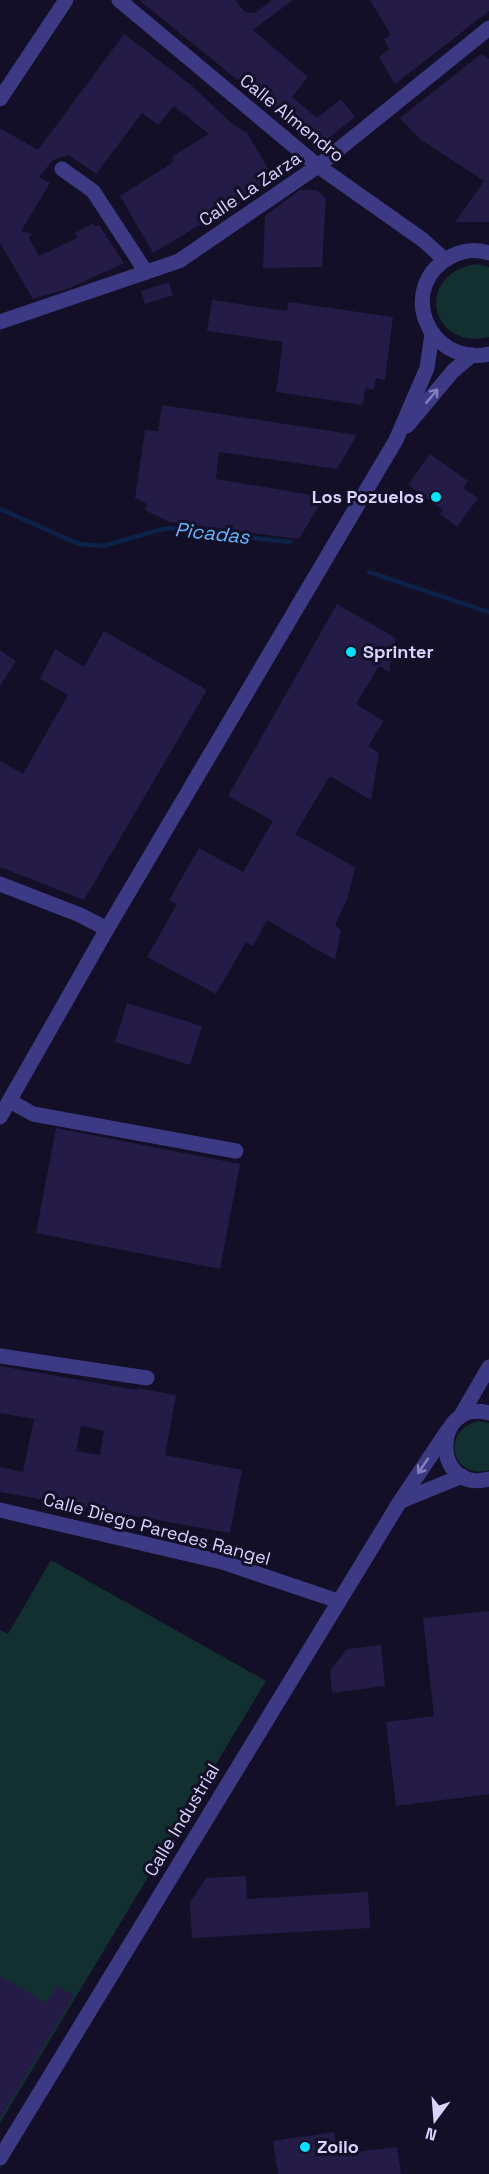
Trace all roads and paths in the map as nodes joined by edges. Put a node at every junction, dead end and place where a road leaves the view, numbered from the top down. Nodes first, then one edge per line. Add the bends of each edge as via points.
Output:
1 (66, 0) edge
2 (119, 0) edge
3 (489, 28) edge
4 (0, 99) edge
5 (318, 166) junction
6 (62, 169) dead end
7 (487, 251) edge
8 (445, 260) junction
9 (146, 272) junction
10 (0, 321) edge
11 (432, 334) junction
12 (489, 354) edge
13 (472, 355) junction
14 (396, 440) junction
15 (0, 884) edge
16 (107, 929) junction
17 (10, 1101) junction
18 (0, 1117) edge
19 (236, 1150) dead end
20 (0, 1356) edge
21 (489, 1367) edge
22 (147, 1378) dead end
23 (489, 1413) edge
24 (460, 1417) junction
25 (448, 1430) junction
26 (462, 1476) junction
27 (488, 1481) edge
28 (399, 1503) junction
29 (0, 1510) edge
30 (338, 1601) junction
31 (0, 2158) edge

1 - 4 street
2 - 5 street, Calle Almendro
3 - 5 street, Calle La Zarza
5 - 8 street, Calle Almendro
5 - 9 street, Calle La Zarza via 179,261
6 - 9 street via 93,190
7 - 8 street via 469,251
8 - 11 street via 427,281 423,294 424,315
9 - 10 street, Calle La Zarza
11 - 13 street via 443,345
11 - 14 street via 427,368
12 - 13 street
14 -> 13 street via 453,371
14 - 16 street
15 - 16 street
16 - 17 street
17 - 18 street
17 - 19 street via 33,1114
20 - 22 street
21 - 24 street
23 - 24 street via 471,1412
24 - 25 street, Calle Industrial
25 - 26 street via 445,1450
25 -> 28 street, Calle Industrial
26 - 27 street
26 - 28 street
28 - 30 street, Calle Industrial
29 - 30 street, Calle Diego Paredes Rangel via 222,1562
30 - 31 street, Calle Industrial

